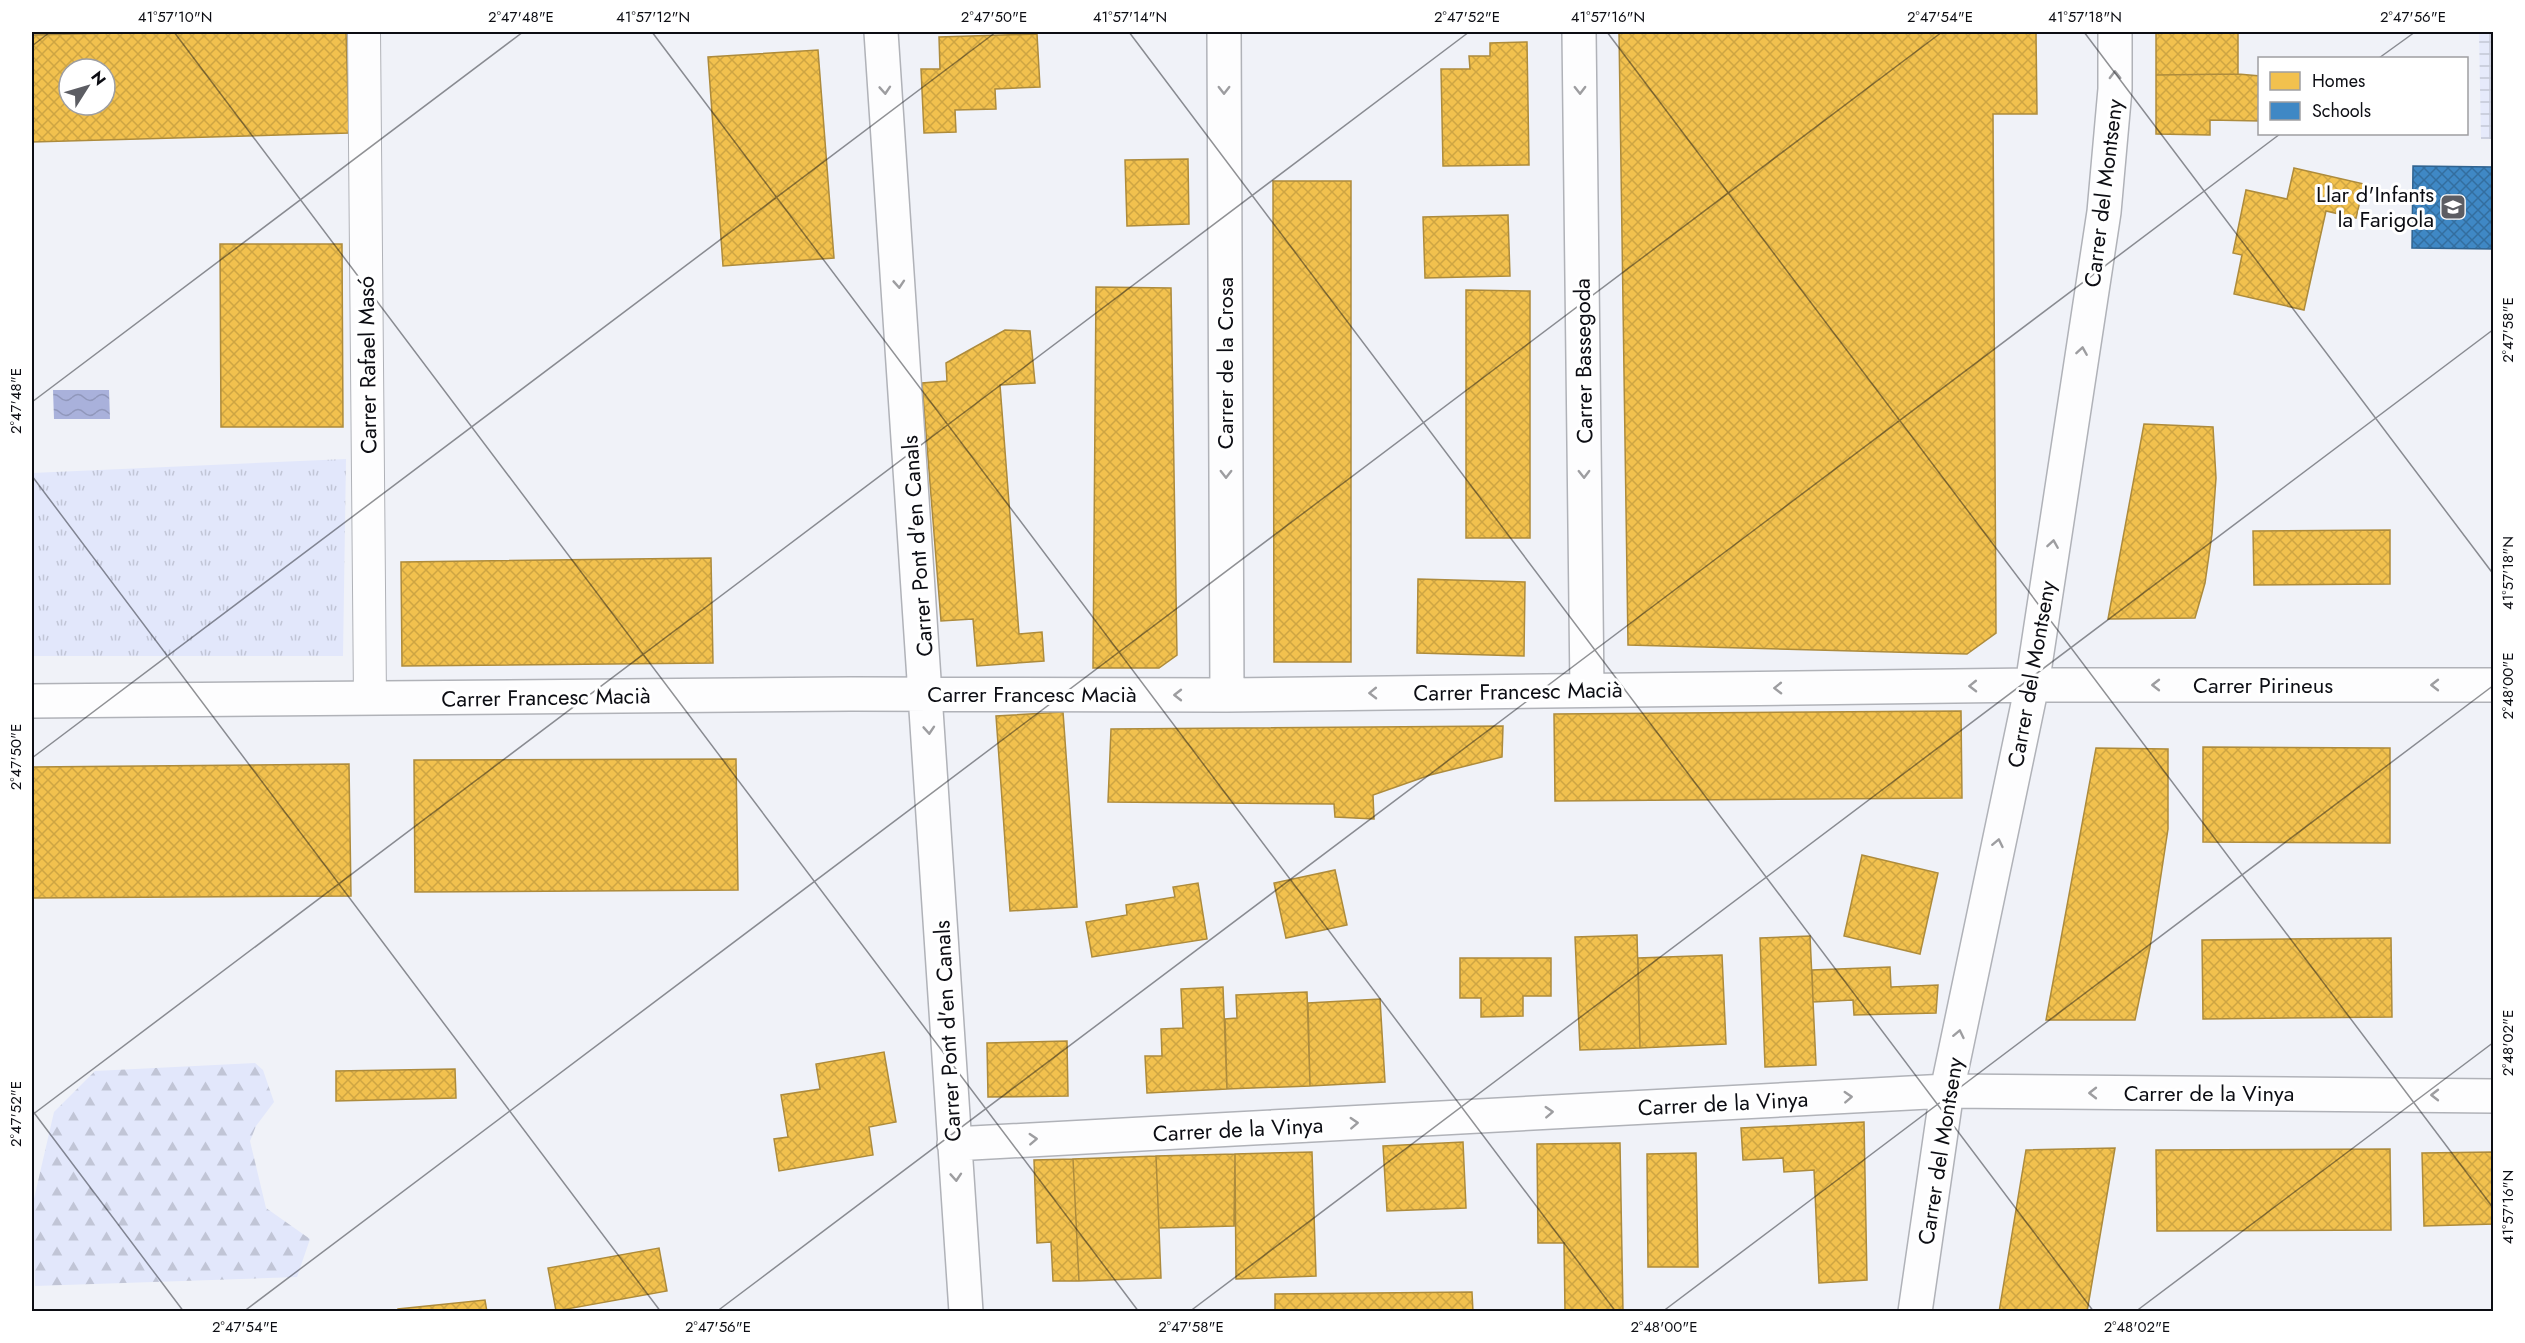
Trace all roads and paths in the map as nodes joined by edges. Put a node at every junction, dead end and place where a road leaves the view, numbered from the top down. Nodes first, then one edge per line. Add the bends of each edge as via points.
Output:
1 (364, 32) edge
2 (881, 32) edge
3 (1224, 32) edge
4 (1579, 32) edge
5 (2115, 32) edge
6 (2032, 685) junction
7 (2493, 686) edge
8 (1587, 690) junction
9 (927, 694) junction
10 (1227, 695) junction
11 (370, 698) junction
12 (32, 701) edge
13 (1947, 1091) junction
14 (2493, 1096) edge
15 (954, 1144) junction
16 (966, 1311) edge
17 (1915, 1311) edge

1 - 11 street, Carrer Rafael Masó
2 -> 9 street, Carrer Pont d'en Canals
3 -> 10 street, Carrer de la Crosa
4 -> 8 street, Carrer Bassegoda
6 -> 5 street, Carrer del Montseny via 2104,212 2115,89
7 -> 6 street, Carrer Pirineus
6 -> 8 street, Carrer Francesc Macià
13 -> 6 street, Carrer del Montseny
8 -> 10 street, Carrer Francesc Macià
10 -> 9 street, Carrer Francesc Macià
9 - 11 street, Carrer Francesc Macià
9 -> 15 street, Carrer Pont d'en Canals
11 - 12 street, Carrer Francesc Macià
14 -> 13 street, Carrer de la Vinya
15 -> 13 street, Carrer de la Vinya
13 - 17 street, Carrer del Montseny
15 -> 16 street, Carrer Pont d'en Canals

